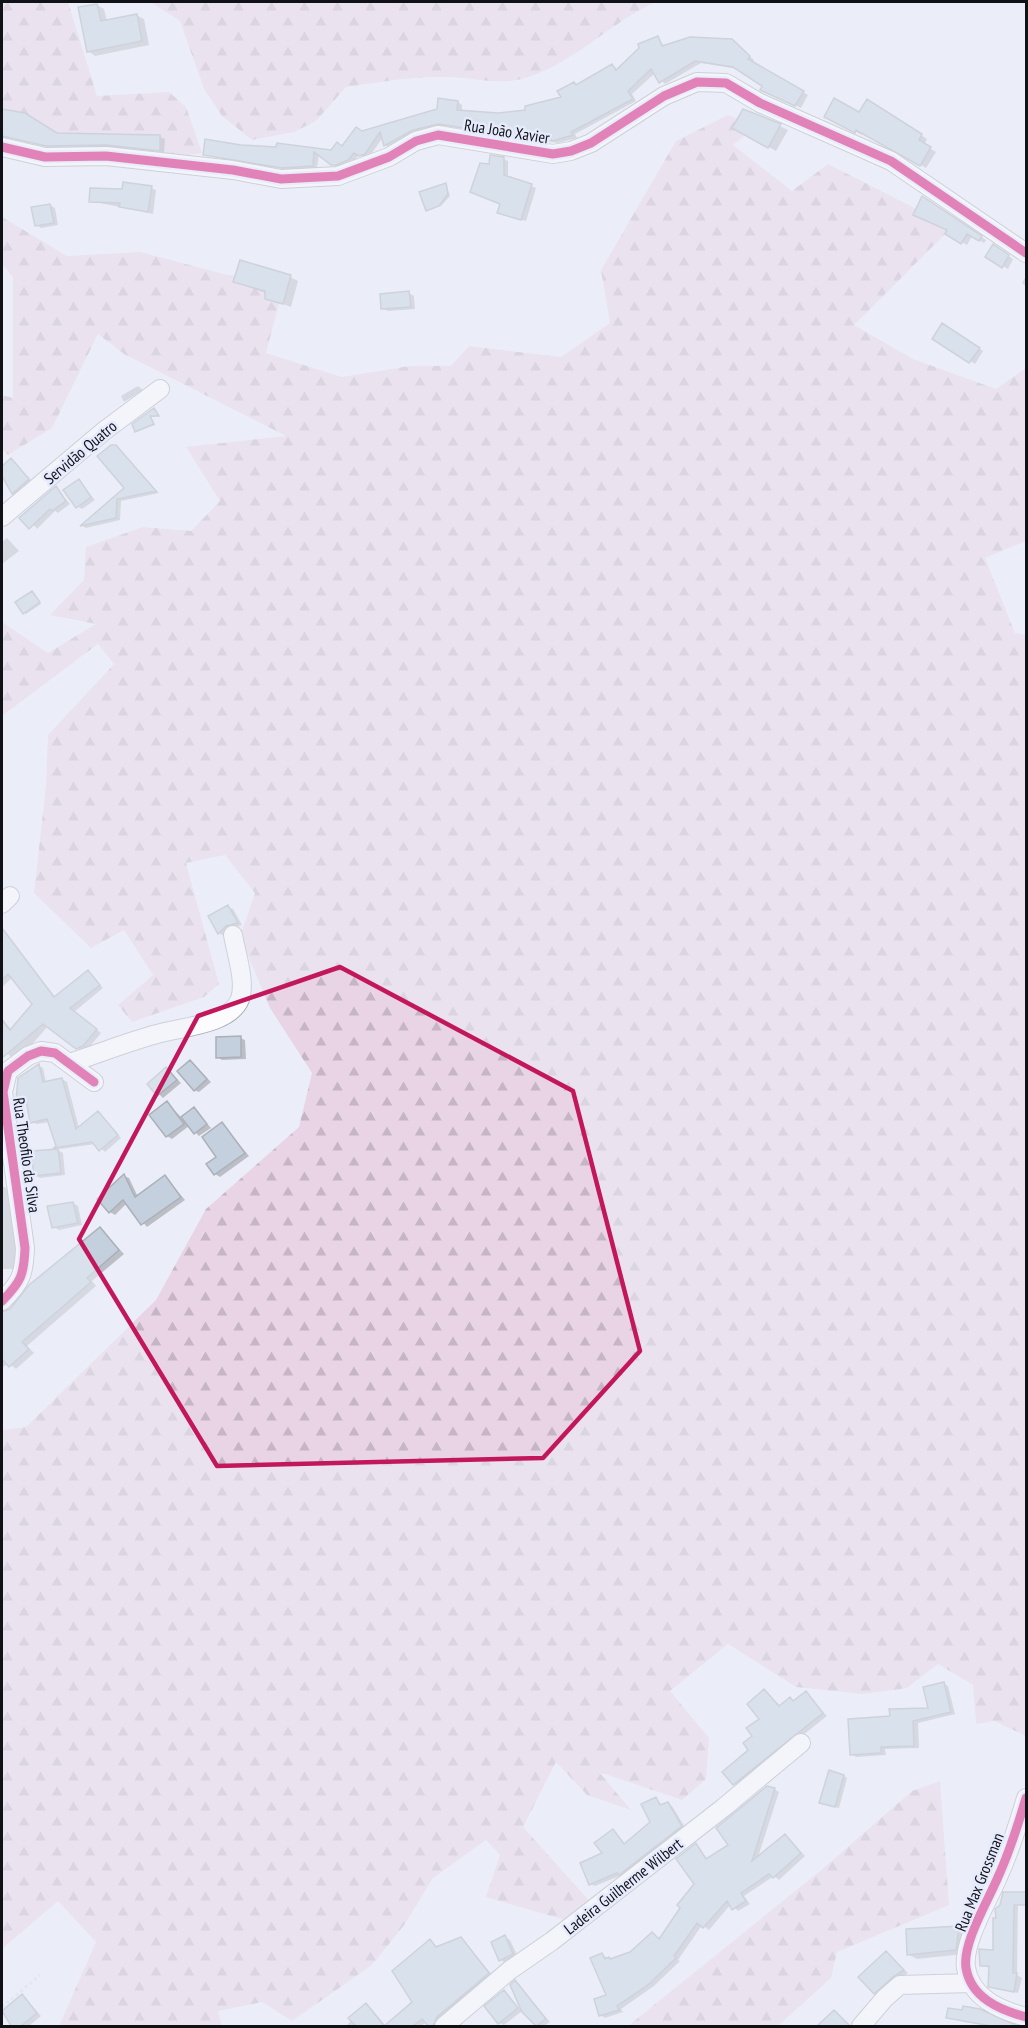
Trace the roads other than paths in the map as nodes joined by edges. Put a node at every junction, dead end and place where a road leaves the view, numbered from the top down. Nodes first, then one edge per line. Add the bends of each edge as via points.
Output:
1 (2, 147) edge
2 (1026, 253) edge
3 (160, 389) dead end
4 (2, 517) edge
5 (232, 935) dead end
6 (69, 1063) junction
7 (94, 1082) dead end
8 (2, 1301) edge
9 (801, 1743) dead end
10 (1026, 1798) edge
11 (971, 1983) junction
12 (1026, 2017) edge
13 (444, 2026) edge
14 (861, 2026) edge

1 - 2 street, Rua João Xavier via 45,157 106,156 281,179 338,176 438,135 553,154 571,151 591,143 664,96 697,82 726,83 759,103 891,162
3 - 4 street, Servidão Quatro
5 - 6 street via 242,990 232,1010 200,1026 158,1034
6 - 7 street, Rua Theofilo da Silva
6 - 8 street, Rua Theofilo da Silva via 55,1053 41,1051 8,1071 3,1092 25,1248 19,1284
9 - 13 street, Ladeira Guilherme Wilbert
10 - 11 street, Rua Max Grossman via 969,1948 966,1966
11 - 12 street via 984,1999 1004,2011
11 - 14 street via 900,1985

